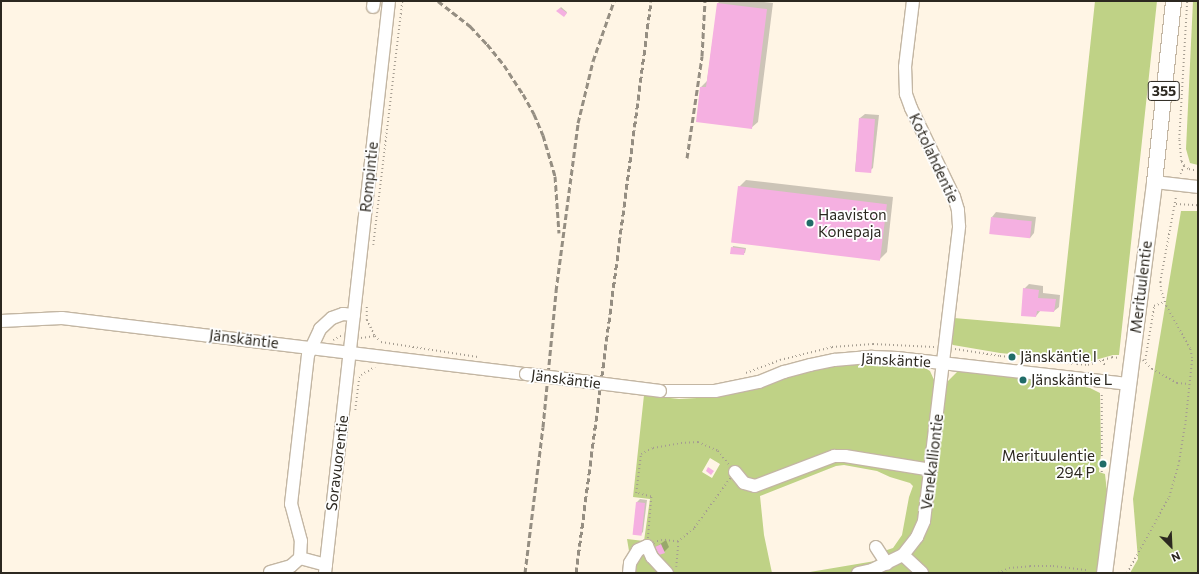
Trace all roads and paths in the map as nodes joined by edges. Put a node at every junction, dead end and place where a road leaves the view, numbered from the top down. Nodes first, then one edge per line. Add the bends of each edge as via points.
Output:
1 (389, 1) edge
2 (402, 1) edge
3 (913, 1) edge
4 (1173, 1) edge
5 (1187, 1) edge
6 (1184, 166) junction
7 (1180, 171) dead end
8 (1198, 171) edge
9 (1154, 182) junction
10 (1198, 187) edge
11 (1176, 199) dead end
12 (1175, 204) junction
13 (1198, 205) edge
14 (373, 247) dead end
15 (1164, 302) junction
16 (367, 303) dead end
17 (354, 315) junction
18 (1, 321) edge
19 (375, 336) junction
20 (351, 337) junction
21 (381, 342) junction
22 (311, 347) junction
23 (350, 352) junction
24 (379, 356) junction
25 (480, 357) dead end
26 (1103, 360) dead end
27 (943, 363) junction
28 (1105, 366) dead end
29 (1128, 384) junction
30 (1189, 384) junction
31 (1102, 395) dead end
32 (355, 412) dead end
33 (931, 470) junction
34 (735, 472) junction
35 (1102, 474) dead end
36 (678, 542) junction
37 (647, 546) junction
38 (876, 547) dead end
39 (903, 555) junction
40 (300, 558) junction
41 (887, 564) junction
42 (325, 569) edge
43 (1088, 570) dead end
44 (270, 572) dead end
45 (629, 573) edge
46 (667, 573) edge
47 (675, 573) edge
48 (858, 573) edge
49 (922, 573) edge
50 (998, 573) edge
51 (1104, 573) edge
52 (1127, 573) edge

1 - 17 street, Rompintie
2 - 14 path
3 - 27 street, Kotolahdentie via 905,67 906,94 958,210 959,226
4 - 9 main road, Merituulentie / 355
5 - 6 path via 1179,139 1181,161
6 - 7 path
6 - 8 path via 1189,170
9 - 10 street
9 - 29 main road, Merituulentie / 355
11 - 12 path
12 - 13 path
12 - 15 path via 1160,282
15 - 30 path via 1190,348 1192,358
15 - 30 path via 1154,306 1145,360 1152,369 1177,383
16 - 19 path via 367,320
17 - 20 street, Rompintie
17 - 22 street via 343,314 332,318 320,328
18 - 22 street, Jänskäntie via 62,318
19 - 20 path via 365,339
19 - 21 path
20 - 23 street, Rompintie
21 - 24 path
21 - 25 path
22 - 23 street, Jänskäntie
22 - 40 street via 291,504 301,541
23 - 24 street, Jänskäntie
23 - 42 street, Soravuorentie
24 - 27 street, Jänskäntie, bridge via 660,391 697,393 734,388 804,366 840,359 872,357
24 - 32 path via 375,367 359,378
26 - 28 path
27 - 29 street, Jänskäntie
27 - 33 street, Venekalliontie
29 - 51 main road, Merituulentie / 355
30 - 52 path via 1185,425 1174,483 1163,509
31 - 35 path
33 - 34 street via 834,456 755,486 744,483
33 - 39 street, Venekalliontie via 924,521 917,537
34 - 36 path via 694,529
34 - 37 path via 718,451 698,442 653,448 641,454 636,493 651,497
36 - 37 path via 662,540
36 - 47 path
37 - 45 street via 638,550 630,563
37 - 46 street via 652,557
38 - 41 street
39 - 41 street, Venekalliontie
39 - 49 street
40 - 42 street
40 - 44 street via 291,566
41 - 48 street, Venekalliontie
43 - 50 path via 1030,566 1009,568

